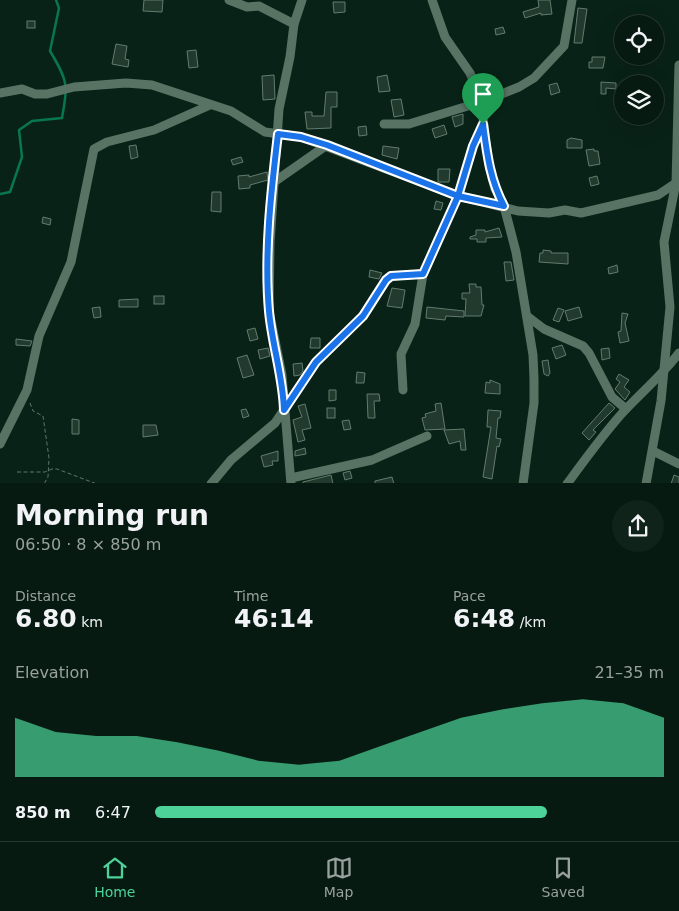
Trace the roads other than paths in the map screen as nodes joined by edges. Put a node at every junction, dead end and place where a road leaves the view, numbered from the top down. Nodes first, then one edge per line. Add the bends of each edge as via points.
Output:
1 (229, 0) edge
2 (302, 0) edge
3 (432, 0) edge
4 (572, 0) edge
5 (294, 24) junction
6 (679, 65) edge
7 (0, 93) edge
8 (481, 102) junction
9 (210, 105) junction
10 (384, 124) dead end
11 (483, 124) junction
12 (278, 134) junction
13 (327, 145) junction
14 (274, 182) junction
15 (676, 183) junction
16 (458, 196) junction
17 (504, 206) junction
18 (423, 274) junction
19 (527, 316) junction
20 (679, 353) edge
21 (662, 375) junction
22 (403, 390) dead end
23 (626, 409) junction
24 (284, 410) junction
25 (427, 436) dead end
26 (0, 444) edge
27 (653, 451) junction
28 (679, 464) edge
29 (291, 481) edge
30 (213, 483) edge
31 (524, 483) edge
32 (568, 483) edge
33 (646, 483) edge

1 - 5 street via 247,7 259,6
2 - 5 street
3 - 8 street via 445,37 470,73
4 - 8 street via 564,46 559,53 534,78
5 - 12 street via 279,109
6 - 15 street
7 - 9 street via 22,89 47,94 126,83 152,85
8 - 10 street via 409,124
8 - 11 street
9 - 12 street via 231,110 265,132
9 - 26 street via 154,130 107,142 94,149 71,262 39,336 27,390
11 - 16 street
11 - 17 street via 489,166
12 - 13 street
12 - 14 street
13 - 14 street
13 - 16 street
14 - 24 street via 269,311 282,375
15 - 17 street via 658,195 581,213 564,210 550,213
15 - 21 street via 664,242 670,306
16 - 17 street
16 - 18 street
17 - 19 street
18 - 22 street via 415,324 401,354
18 - 24 street via 391,276 386,280 363,316 316,362
19 - 23 street via 544,329 583,346 612,397
19 - 31 street via 533,355 534,403
20 - 21 street
21 - 23 street
21 - 27 street
23 - 32 street
24 - 29 street
24 - 30 street via 269,430 227,463
25 - 29 street via 372,460
27 - 28 street
27 - 33 street

